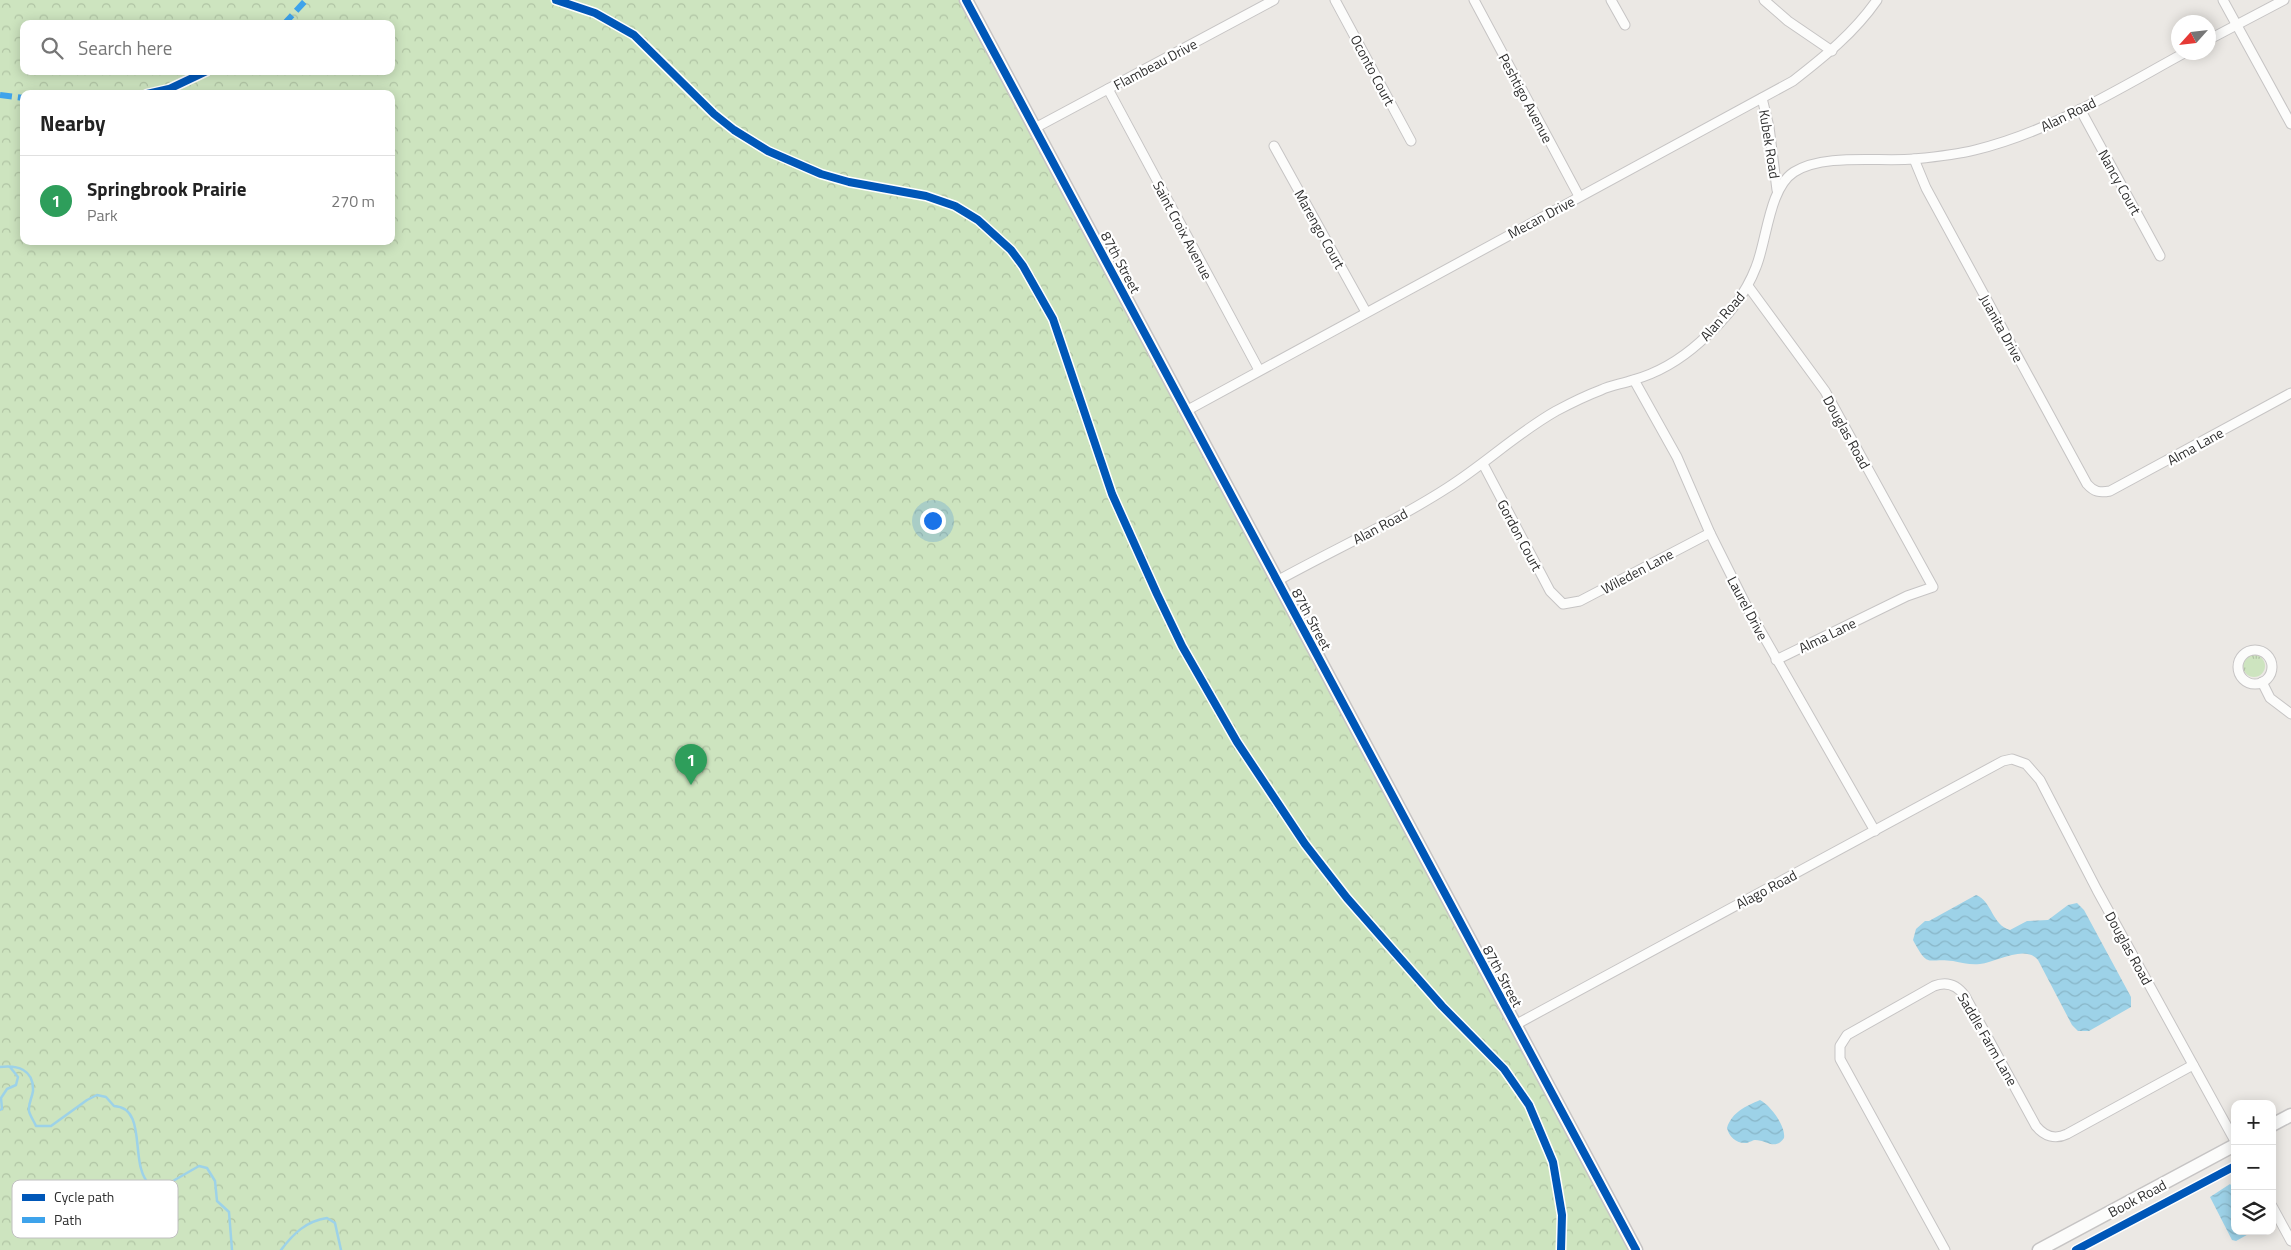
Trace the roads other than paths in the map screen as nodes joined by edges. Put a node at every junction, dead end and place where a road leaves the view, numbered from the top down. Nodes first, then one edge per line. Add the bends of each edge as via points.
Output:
1 (966, 0) edge
2 (1274, 0) edge
3 (1335, 0) edge
4 (1474, 0) edge
5 (1612, 0) edge
6 (1764, 0) edge
7 (1877, 0) edge
8 (2223, 0) edge
9 (2284, 0) edge
10 (2237, 25) junction
11 (1625, 26) dead end
12 (2216, 36) edge
13 (1832, 51) junction
14 (2171, 60) edge
15 (1108, 90) junction
16 (1762, 98) junction
17 (2080, 109) junction
18 (2291, 124) edge
19 (1035, 128) junction
20 (1411, 141) dead end
21 (1274, 146) dead end
22 (1914, 159) junction
23 (1777, 190) junction
24 (1579, 196) junction
25 (2160, 256) dead end
26 (1748, 286) junction
27 (1366, 312) junction
28 (1259, 370) junction
29 (1634, 380) junction
30 (2291, 393) edge
31 (1186, 411) junction
32 (1483, 464) junction
33 (2097, 492) joint
34 (1710, 533) junction
35 (1277, 581) junction
36 (1933, 587) joint
37 (1562, 604) joint
38 (1776, 660) junction
39 (2262, 682) dead end
40 (2291, 714) edge
41 (2020, 760) joint
42 (1874, 831) junction
43 (1515, 1025) junction
44 (2193, 1066) junction
45 (2291, 1115) edge
46 (2276, 1123) edge
47 (2231, 1134) edge
48 (2231, 1147) edge
49 (2276, 1213) edge
50 (2291, 1241) edge
51 (1636, 1250) edge
52 (1945, 1250) edge
53 (2039, 1250) edge

1 - 19 street, 87th Street
2 - 15 street, Flambeau Drive
3 - 20 street, Oconto Court
4 - 24 street, Peshtigo Avenue
5 - 11 street
6 - 13 street
7 - 13 street, Mecan Drive via 1862,22
8 - 10 street
9 - 10 street
10 - 12 street
10 - 18 street
13 - 16 street, Mecan Drive via 1793,81
14 - 17 street, Alan Road
15 - 19 street, Flambeau Drive
15 - 28 street, Saint Croix Avenue
16 - 23 street, Kubek Road
16 - 24 street, Mecan Drive
17 - 22 street, Alan Road via 2001,144
17 - 25 street, Nancy Court
19 - 31 street, 87th Street
21 - 27 street, Marengo Court
22 - 23 street, Alan Road via 1829,161 1808,165 1793,172
22 - 33 street, Juanita Drive via 1926,188 2087,484
23 - 26 street, Alan Road via 1762,249
24 - 27 street, Mecan Drive
26 - 29 street, Alan Road via 1700,342 1667,366
26 - 36 street, Douglas Road via 1825,391
27 - 28 street, Mecan Drive
28 - 31 street, Mecan Drive
29 - 32 street, Alan Road via 1602,389 1554,412 1510,441
29 - 34 street, Laurel Drive via 1677,457
30 - 33 street, Alma Lane via 2120,486
31 - 35 street, 87th Street
32 - 35 street, Alan Road via 1430,499
32 - 37 street, Gordon Court via 1550,591
34 - 37 street, Wileden Lane via 1580,601
34 - 38 street, Laurel Drive
35 - 43 street, 87th Street
36 - 38 street, Alma Lane
38 - 42 street, Laurel Drive
39 - 40 street via 2270,698
41 - 42 street, Alago Road via 2003,761
41 - 44 street, Douglas Road via 2040,780
42 - 43 street, Alago Road
43 - 51 street, 87th Street
44 - 47 street, Douglas Road
44 - 52 street, Saddle Farm Lane via 2067,1134 2053,1137 2036,1126 1965,996 1957,987 1946,984 1934,986 1847,1035 1840,1046 1840,1059
45 - 46 street
48 - 53 street, Book Road
49 - 50 street

